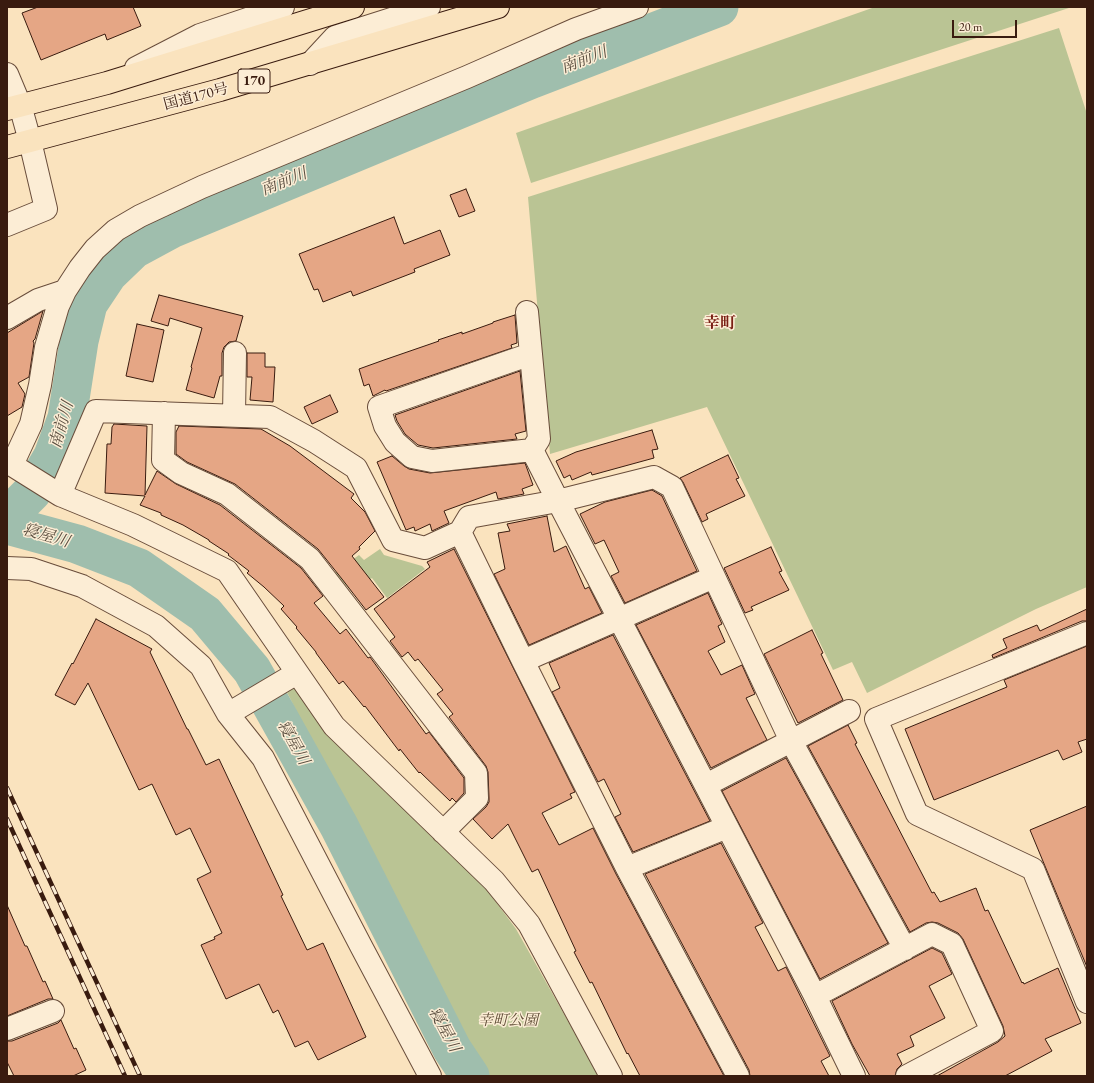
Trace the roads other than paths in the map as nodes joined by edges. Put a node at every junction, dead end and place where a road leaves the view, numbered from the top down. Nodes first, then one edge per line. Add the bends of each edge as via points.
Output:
1 (283, 7) edge
2 (353, 7) edge
3 (429, 7) edge
4 (498, 7) edge
5 (637, 7) edge
6 (310, 64) junction
7 (7, 74) edge
8 (107, 83) junction
9 (14, 107) edge
10 (30, 141) junction
11 (7, 147) edge
12 (7, 225) edge
13 (65, 291) junction
14 (527, 312) dead end
15 (7, 318) edge
16 (235, 353) dead end
17 (531, 354) junction
18 (164, 413) junction
19 (234, 416) junction
20 (532, 450) junction
21 (57, 493) junction
22 (558, 501) junction
23 (460, 532) junction
24 (7, 568) edge
25 (714, 577) junction
26 (619, 619) junction
27 (1087, 634) edge
28 (523, 661) junction
29 (297, 673) junction
30 (849, 711) dead end
31 (228, 714) junction
32 (791, 741) junction
33 (706, 785) junction
34 (727, 827) junction
35 (443, 832) junction
36 (627, 868) junction
37 (905, 949) junction
38 (815, 996) junction
39 (1087, 1002) edge
40 (53, 1011) dead end
41 (7, 1029) edge
42 (430, 1076) edge
43 (611, 1076) edge
44 (738, 1076) edge
45 (854, 1076) edge
46 (907, 1076) edge

1 - 8 street via 200,35
2 - 8 highway
3 - 6 street via 335,37
4 - 6 highway, 国道170号 / 170
5 - 13 street via 576,29 202,187 140,216 116,230 95,249
6 - 10 highway, 国道170号 / 170
7 - 9 street
8 - 9 highway
9 - 10 street
10 - 11 highway, 国道170号 / 170
10 - 12 street via 46,209
13 - 15 street via 38,300
13 - 21 street via 46,347 40,385 19,469
14 - 17 street
16 - 19 street
17 - 20 street via 539,439
17 - 20 street via 379,407 385,426 395,442 412,457 432,461
18 - 19 street
18 - 21 street via 96,411
18 - 35 street via 163,460 181,473 227,494 310,559 476,773 477,798
19 - 23 street via 270,417 356,468 393,540 425,548
20 - 22 street
21 - 29 street via 133,525 228,571
22 - 23 street via 469,517
22 - 25 street via 654,476 672,487
22 - 26 street
23 - 28 street
24 - 31 street via 31,569 82,586 156,626 201,666
25 - 26 street
25 - 32 street
26 - 28 street
26 - 33 street
27 - 39 street via 876,719 917,814 1033,869
28 - 36 street
29 - 31 street
29 - 35 street via 334,726
30 - 32 street
31 - 42 street via 264,758
32 - 33 street
32 - 37 street
33 - 34 street
34 - 36 street
34 - 38 street
35 - 43 street via 494,881 529,924
36 - 44 street
37 - 38 street
37 - 46 street via 932,934 952,944 992,1031
38 - 45 street
40 - 41 street

